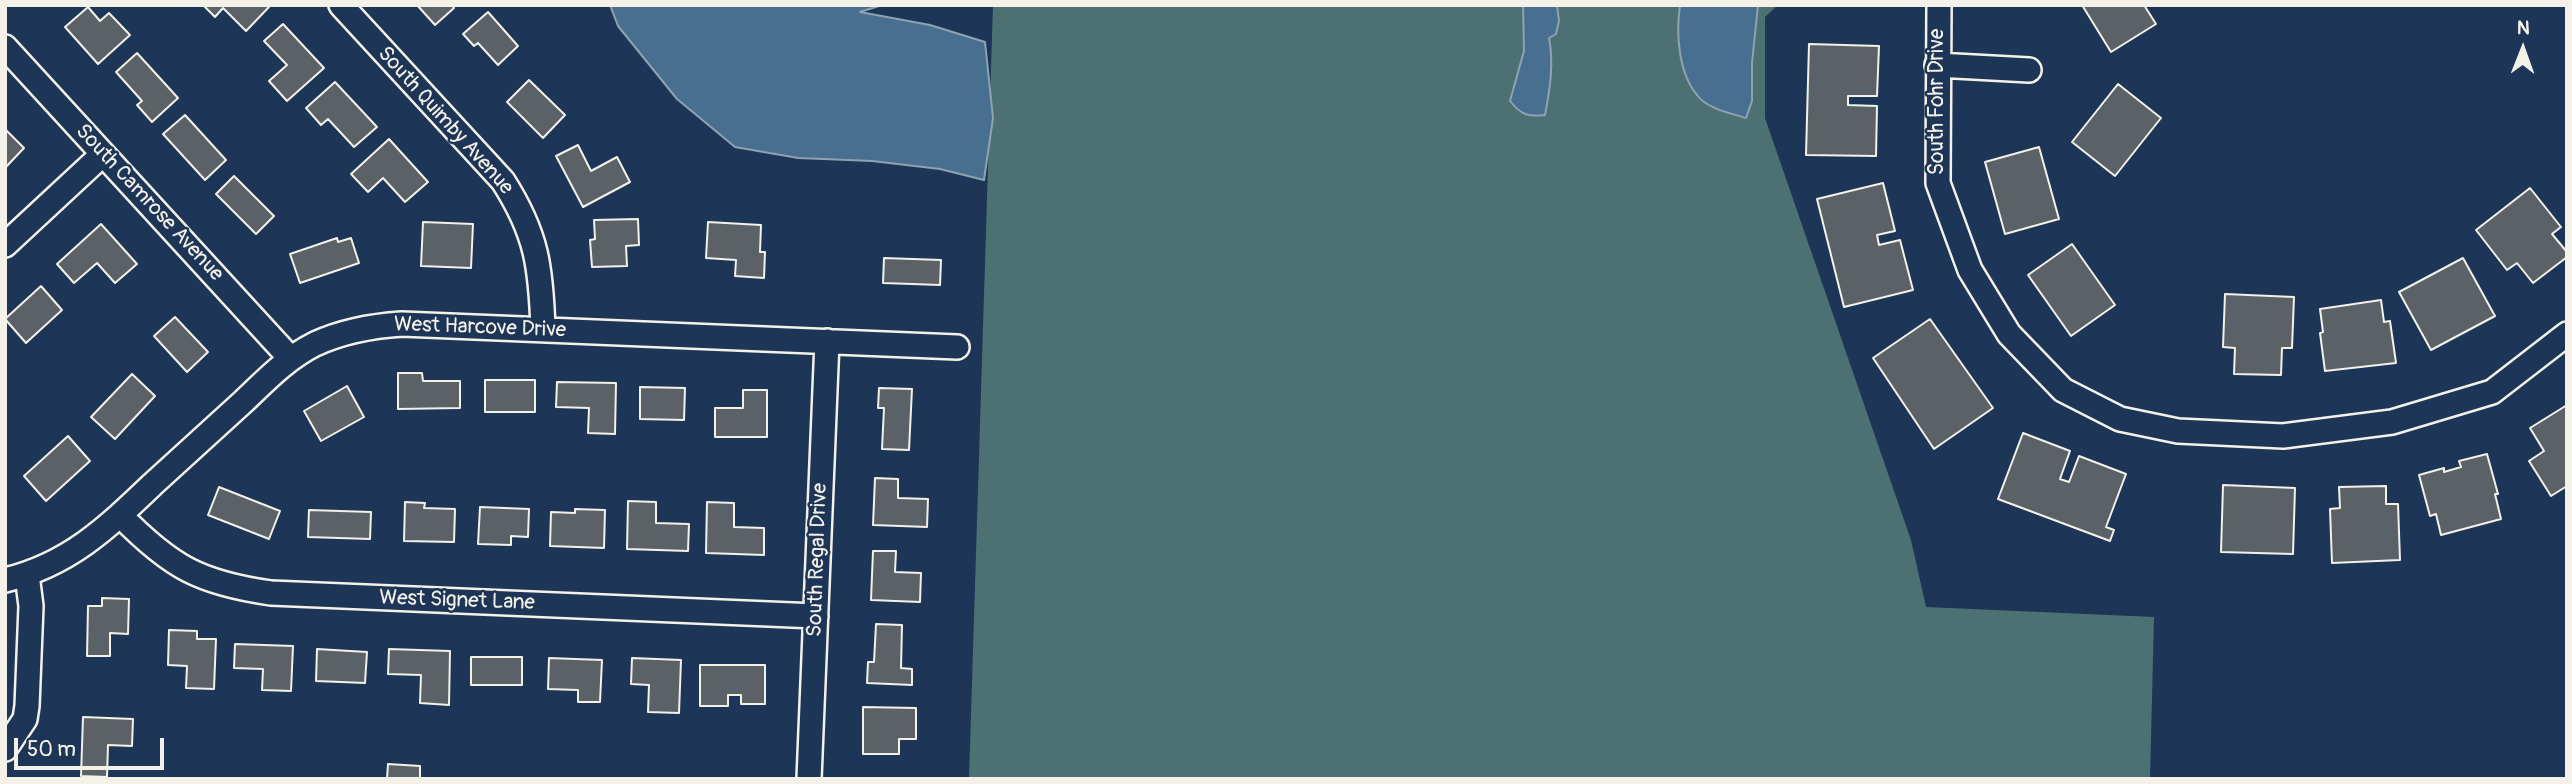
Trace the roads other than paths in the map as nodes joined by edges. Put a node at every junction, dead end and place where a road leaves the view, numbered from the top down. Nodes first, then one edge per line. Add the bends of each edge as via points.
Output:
1 (341, 5) edge
2 (1939, 5) edge
3 (5, 47) edge
4 (1937, 65) junction
5 (2029, 70) dead end
6 (103, 154) junction
7 (5, 245) edge
8 (543, 330) junction
9 (2567, 334) edge
10 (827, 341) junction
11 (957, 347) dead end
12 (291, 359) junction
13 (121, 516) junction
14 (16, 578) edge
15 (816, 616) junction
16 (5, 749) edge
17 (809, 779) edge

1 - 8 street, South Quimby Avenue via 503,181 521,208 539,259
2 - 4 street, South Fohr Drive
3 - 6 street, South Camrose Avenue
4 - 5 street
4 - 9 street, South Fohr Drive via 1938,183 1970,270 2008,334 2063,390 2120,419 2178,431 2283,436 2392,422 2492,392
6 - 7 street
6 - 12 street, South Camrose Avenue
8 - 10 street, West Harcove Drive
8 - 12 street, West Harcove Drive via 370,326 345,332
10 - 11 street, West Harcove Drive
10 - 15 street, South Regal Drive
12 - 13 street, West Harcove Drive
13 - 14 street, West Harcove Drive via 69,556
13 - 15 street, West Signet Lane via 165,558 231,588
14 - 16 street via 31,606 27,706
15 - 17 street, South Regal Drive

